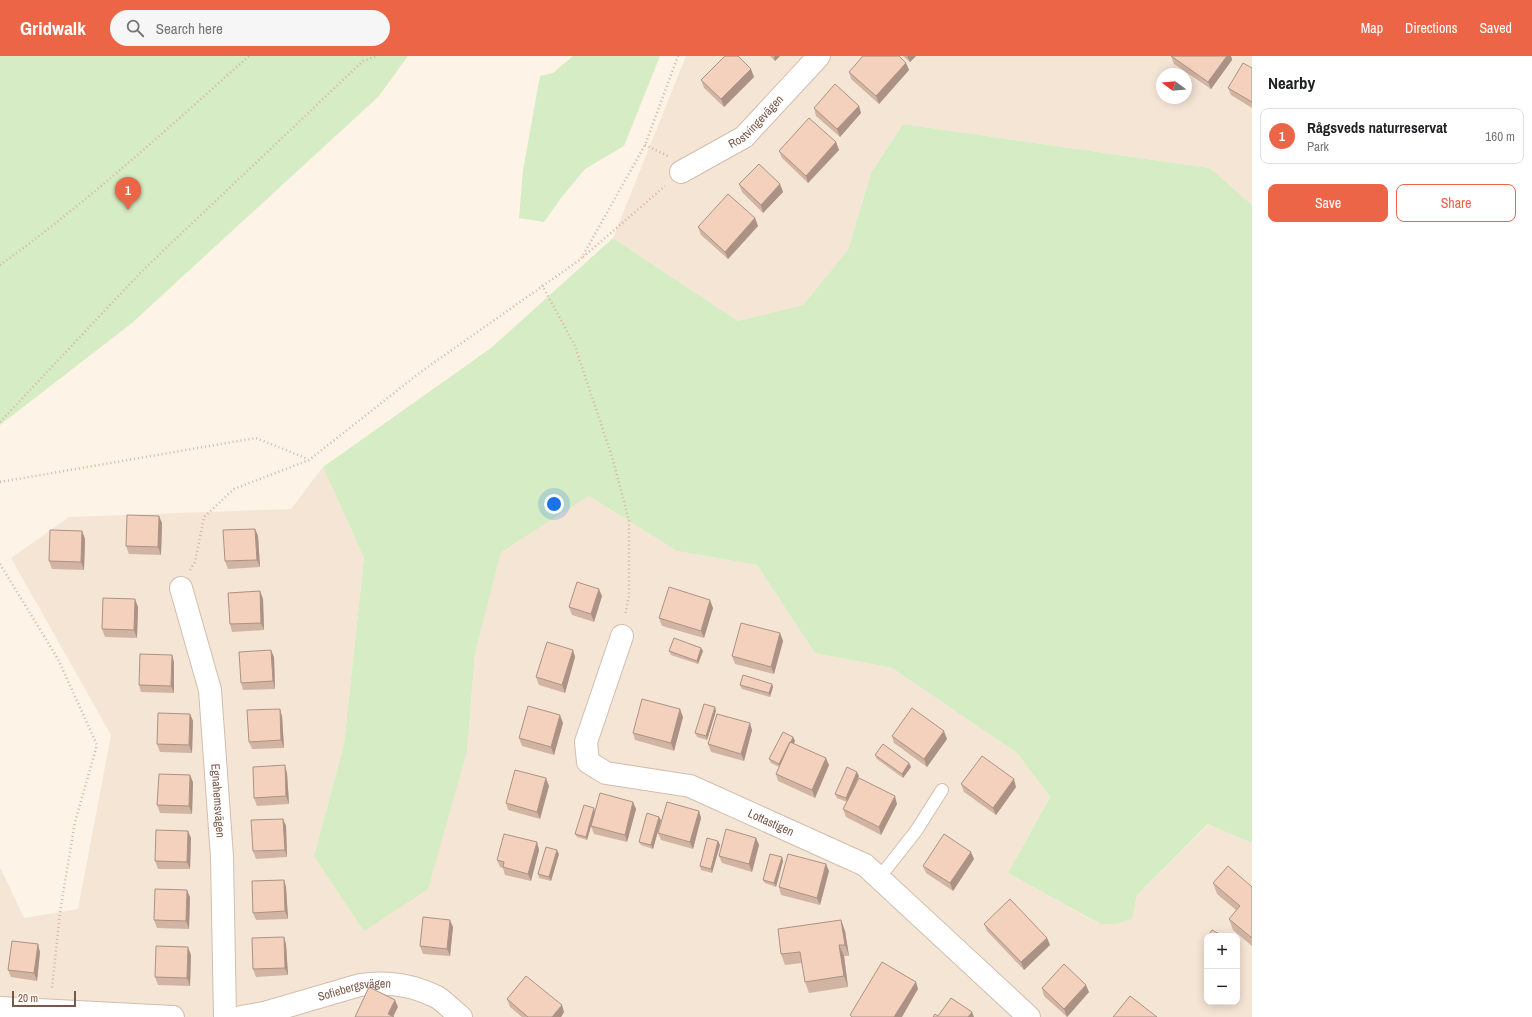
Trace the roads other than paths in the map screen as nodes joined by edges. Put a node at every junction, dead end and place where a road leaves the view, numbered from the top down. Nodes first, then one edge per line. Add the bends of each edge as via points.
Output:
1 (819, 56) edge
2 (681, 172) road end
3 (181, 588) road end
4 (622, 636) road end
5 (942, 790) dead end
6 (879, 878) junction
7 (0, 1008) edge
8 (173, 1017) edge
9 (225, 1017) edge
10 (241, 1017) edge
11 (461, 1017) edge
12 (1029, 1017) edge

1 - 2 street, Rostvingevägen via 744,137
3 - 9 street, Egnahemsvägen via 210,690 222,857
4 - 6 street, Lottastigen via 586,742 588,762 606,773 690,786 713,794 865,865
5 - 6 lane via 916,831
6 - 12 street, Lottastigen
7 - 8 street
10 - 11 street, Sofiebergsvägen via 376,983 418,989 438,998

